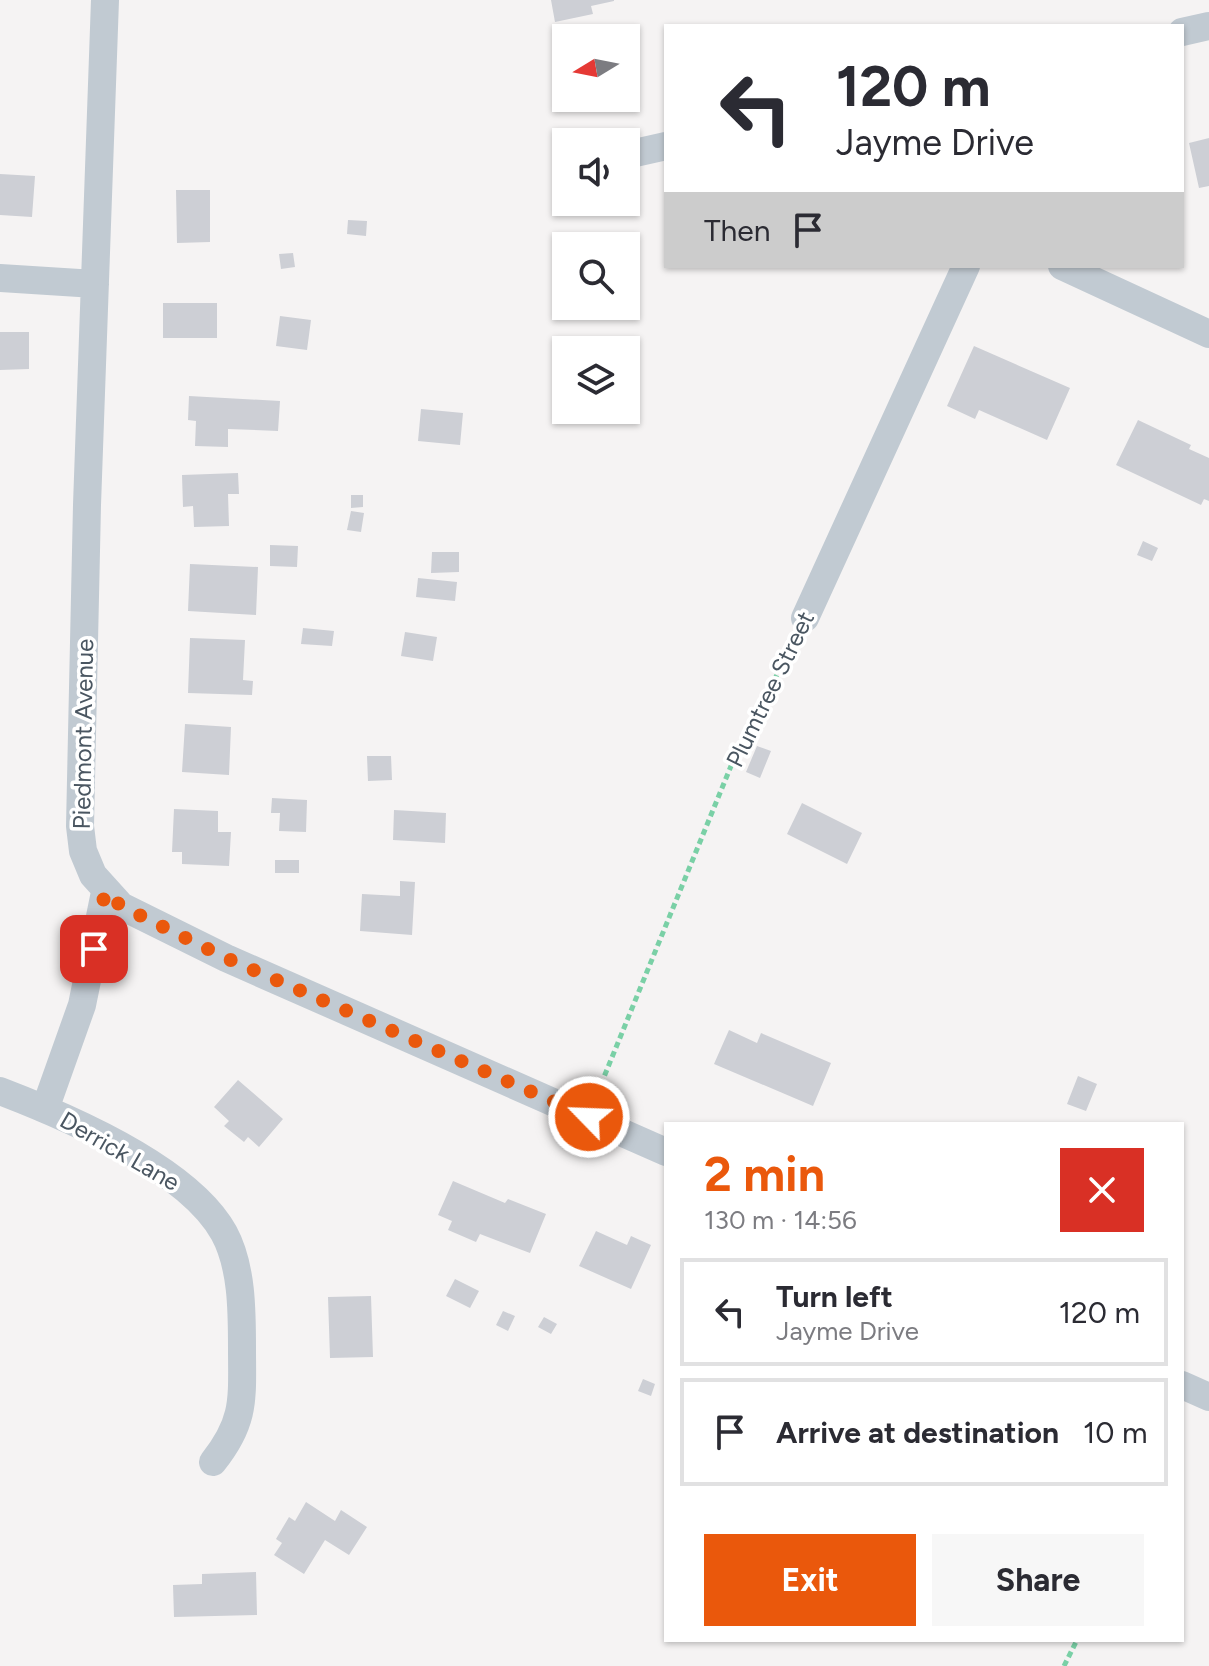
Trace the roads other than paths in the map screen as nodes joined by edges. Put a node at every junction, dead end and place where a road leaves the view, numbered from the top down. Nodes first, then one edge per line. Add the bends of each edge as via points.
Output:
1 (105, 0) edge
2 (1209, 26) edge
3 (1184, 32) edge
4 (664, 146) edge
5 (640, 152) edge
6 (965, 268) edge
7 (1066, 268) edge
8 (0, 278) edge
9 (95, 284) junction
10 (1209, 334) edge
11 (805, 618) road end
12 (105, 892) junction
13 (0, 1091) edge
14 (45, 1109) junction
15 (664, 1151) edge
16 (1184, 1386) edge
17 (1209, 1397) edge
18 (213, 1462) dead end

1 - 9 street, Piedmont Avenue
2 - 3 street
4 - 5 street
6 - 11 street, Plumtree Street
7 - 10 street
8 - 9 street
9 - 12 street, Piedmont Avenue via 80,826 83,851
12 - 14 street via 82,1005
12 - 15 street, Piedmont Avenue via 121,906 226,958
13 - 14 street, Derrick Lane
14 - 18 street, Derrick Lane via 168,1173 200,1201 225,1234 242,1306 242,1404 233,1437
16 - 17 street

